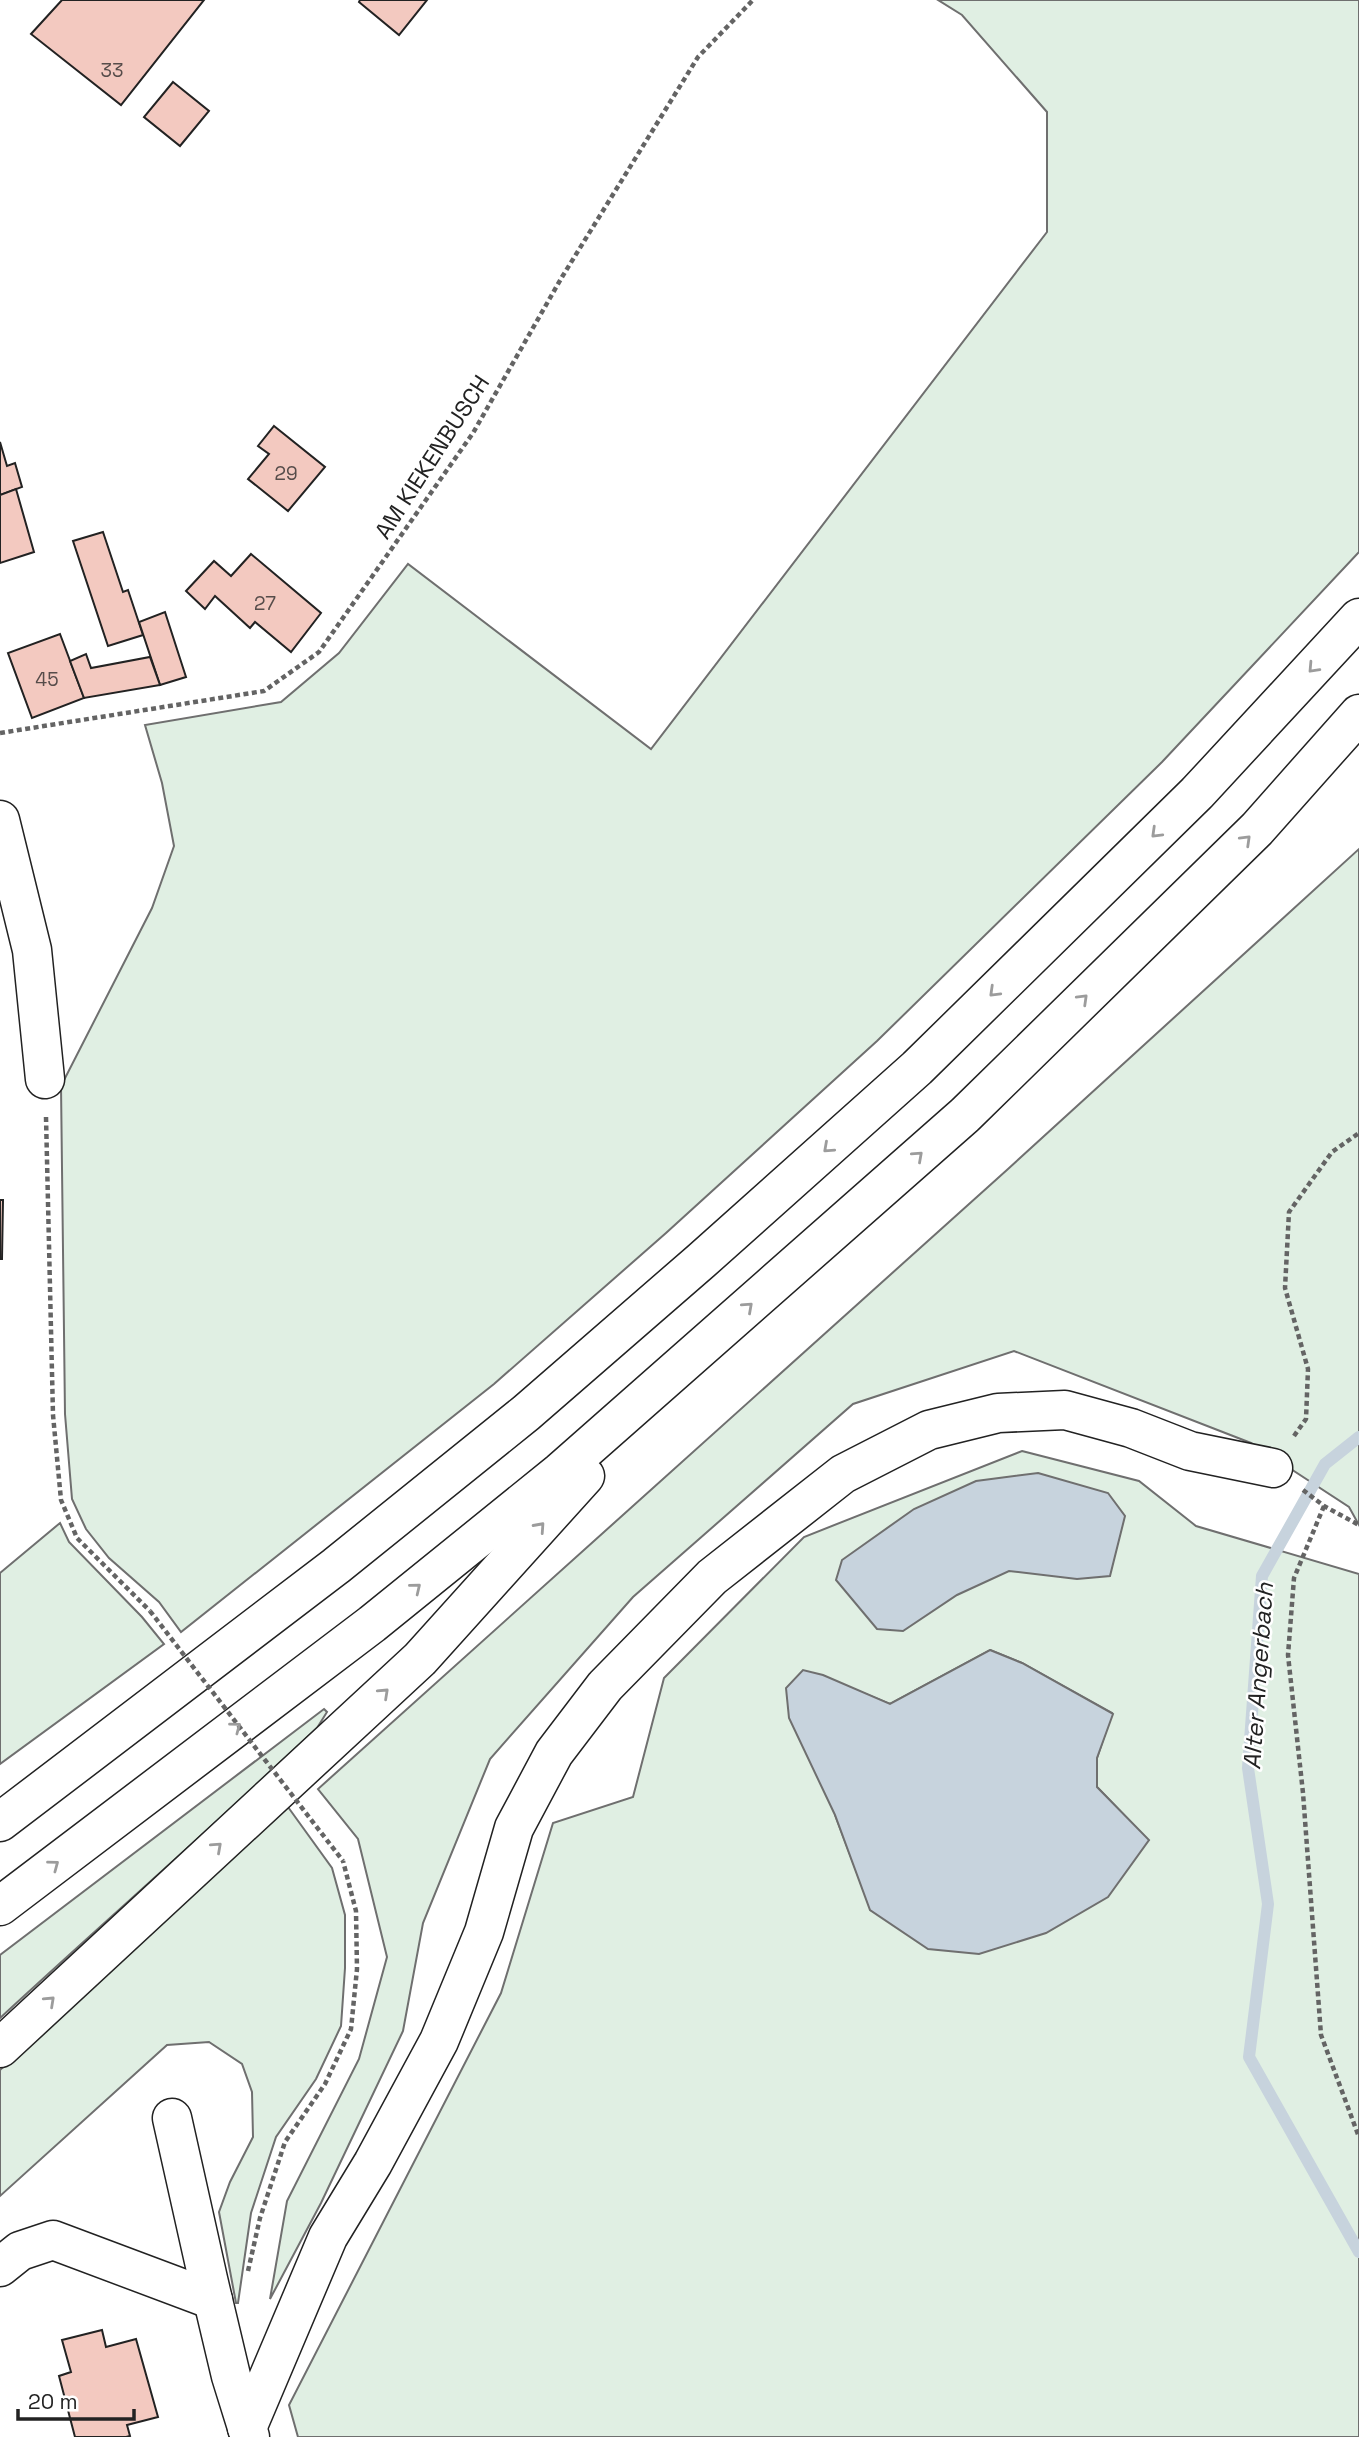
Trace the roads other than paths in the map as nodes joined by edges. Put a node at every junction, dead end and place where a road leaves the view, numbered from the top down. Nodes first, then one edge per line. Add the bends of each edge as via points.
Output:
1 (1359, 618) edge
2 (1359, 714) edge
3 (0, 820) edge
4 (45, 1079) road end
5 (697, 1352) junction
6 (1286, 1477) road end
7 (0, 1822) edge
8 (0, 1906) edge
9 (0, 2048) edge
10 (172, 2118) dead end
11 (0, 2267) edge
12 (213, 2300) junction
13 (248, 2433) edge

1 -> 7 main road via 1197,793 917,1068 711,1252 526,1413 378,1532
5 -> 2 main road via 965,1115 1257,830
3 - 4 main road via 32,950
8 -> 5 main road via 372,1623 560,1472
9 -> 5 main road via 421,1659
6 - 13 main road via 1065,1410 998,1413 929,1430 843,1474 712,1577 605,1686 554,1753 514,1828 484,1932 439,2041 328,2236
10 - 12 main road
11 - 12 main road via 20,2251 53,2240
12 - 13 main road

